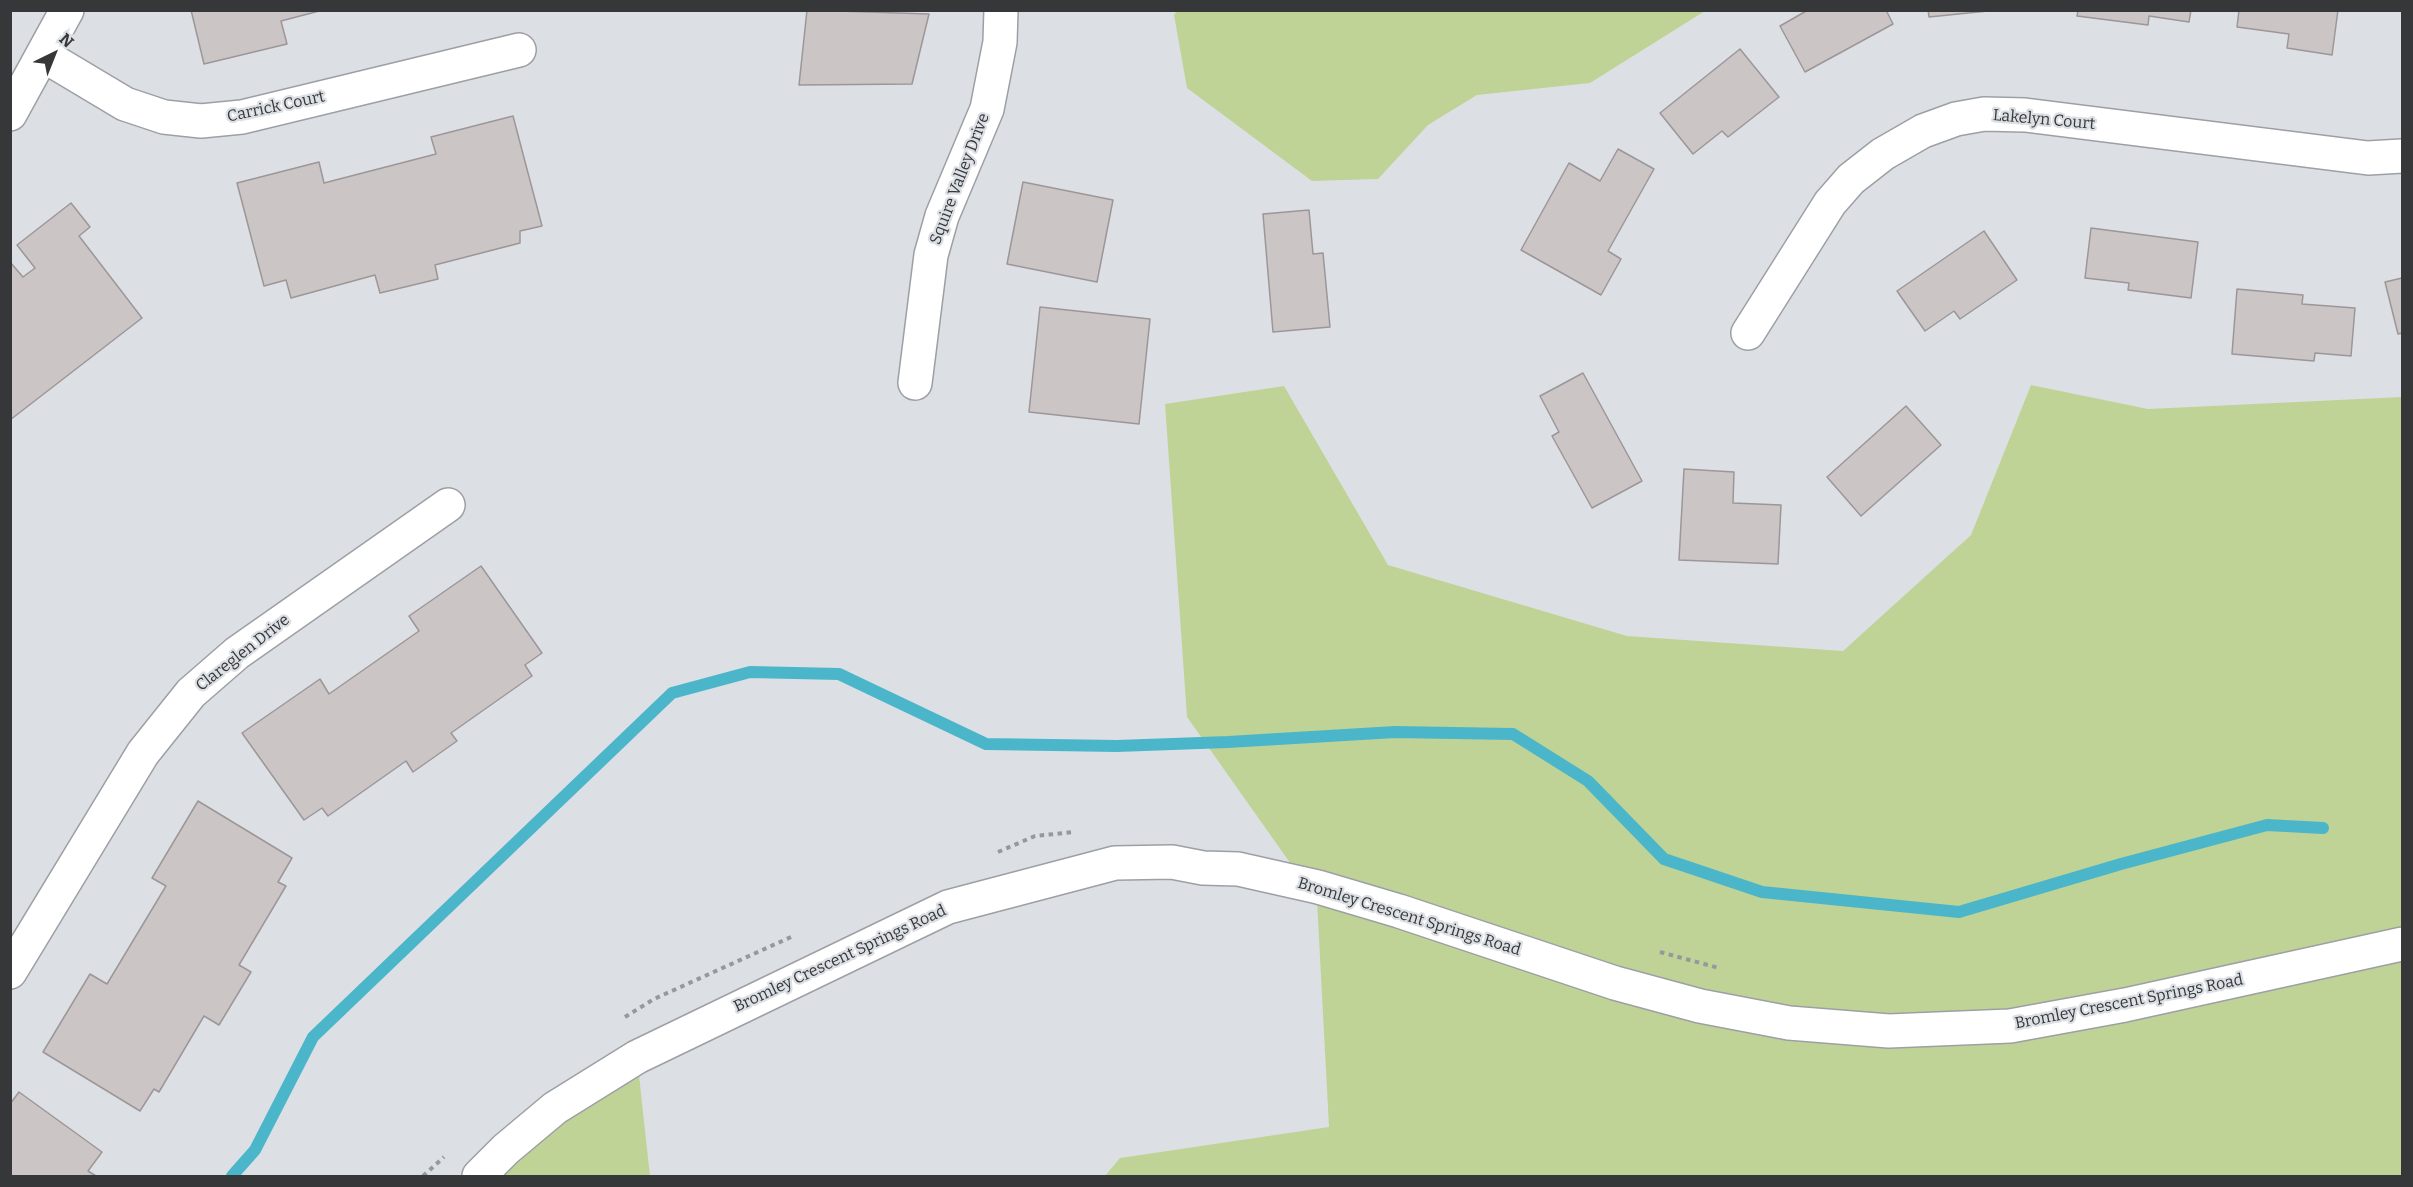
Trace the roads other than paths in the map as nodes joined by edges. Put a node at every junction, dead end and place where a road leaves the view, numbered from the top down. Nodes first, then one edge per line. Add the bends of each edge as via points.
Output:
1 (67, 10) edge
2 (1001, 10) edge
3 (519, 50) dead end
4 (43, 55) junction
5 (10, 114) edge
6 (2403, 156) edge
7 (1748, 333) dead end
8 (915, 383) dead end
9 (448, 505) dead end
10 (2403, 944) edge
11 (10, 972) edge
12 (479, 1176) edge

1 - 4 street
2 - 8 street, Squire Valley Drive via 1000,42 987,109 942,216 931,255
3 - 4 street, Carrick Court via 242,117 201,121 164,117 125,104
4 - 5 street
6 - 7 street, Lakelyn Court via 2368,158 2025,116 1984,114 1956,119 1883,154 1851,179 1830,203
9 - 11 street, Clareglen Drive via 237,653 191,693 143,753
10 - 12 street, Bromley Crescent Springs Road via 2010,1026 1890,1031 1789,1023 1700,1006 1615,983 1339,893 1238,869 1172,862 1115,863 948,907 637,1057 555,1108

